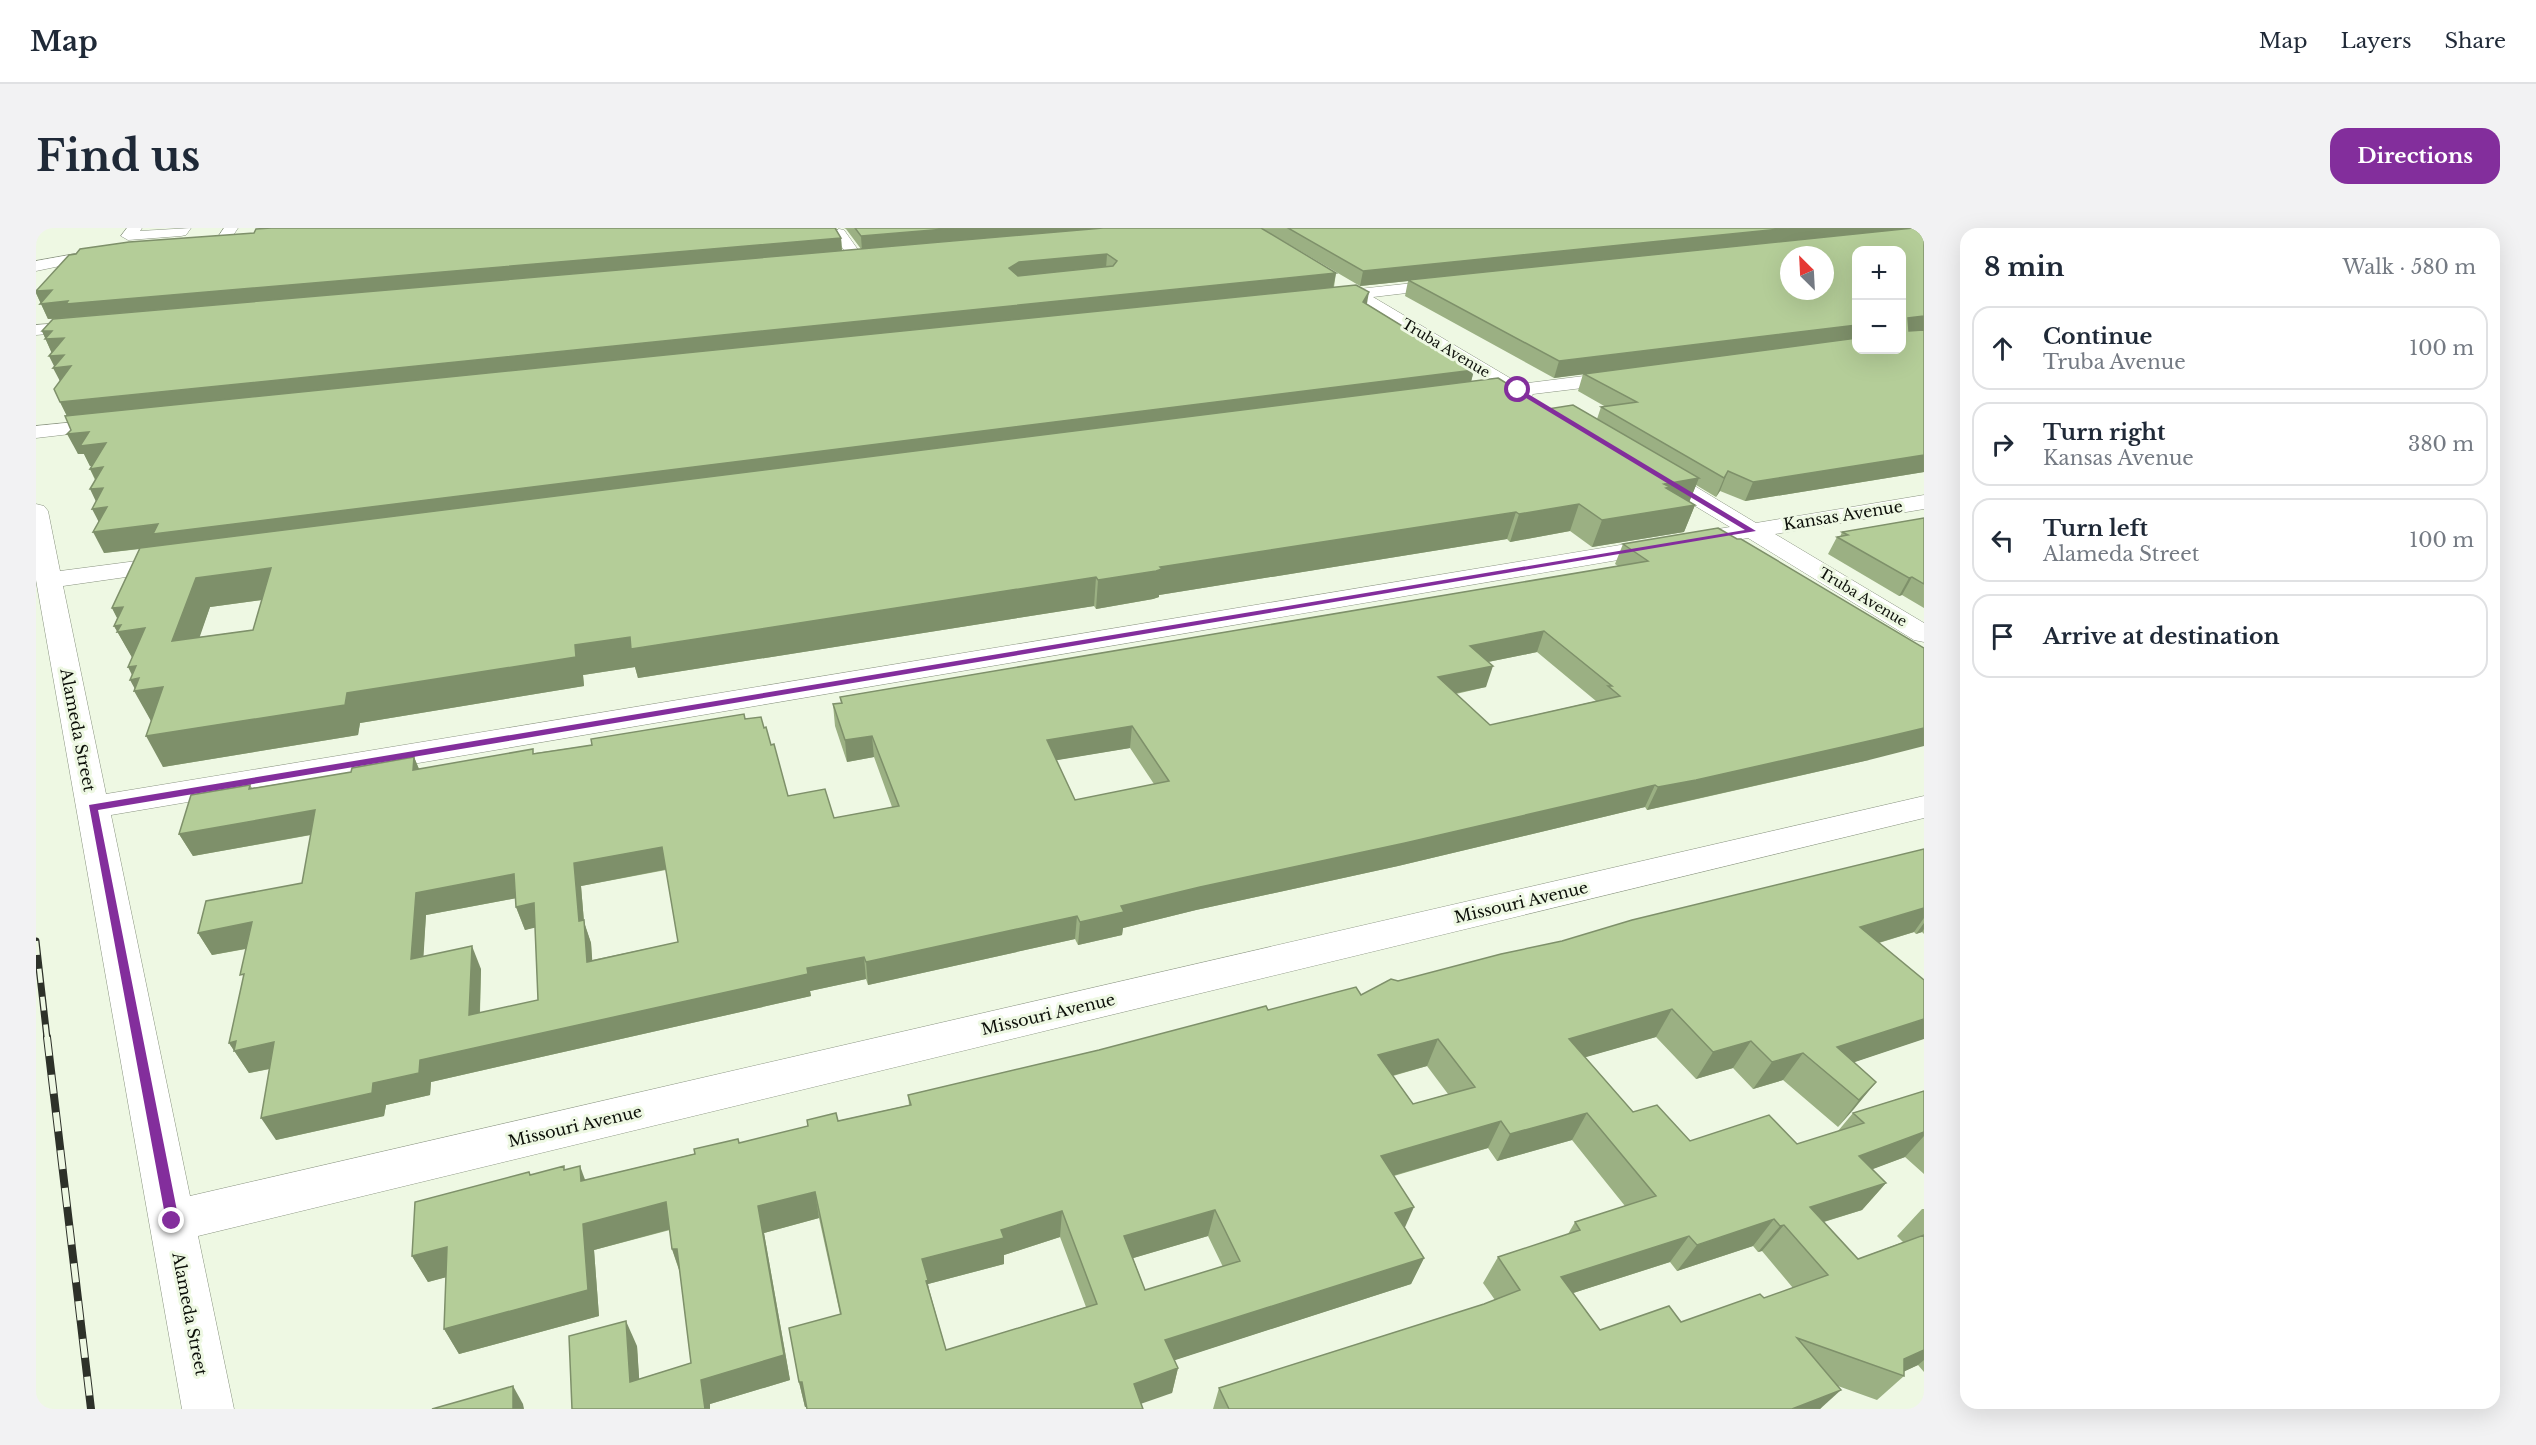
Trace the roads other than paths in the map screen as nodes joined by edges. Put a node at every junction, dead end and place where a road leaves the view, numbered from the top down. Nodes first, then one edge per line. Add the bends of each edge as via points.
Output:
1 (135, 228) edge
2 (839, 233) edge
3 (186, 235) edge
4 (222, 236) edge
5 (247, 238) edge
6 (832, 259) edge
7 (36, 266) edge
8 (1327, 276) edge
9 (1463, 283) edge
10 (1357, 294) junction
11 (1309, 299) edge
12 (106, 324) edge
13 (36, 330) edge
14 (1646, 374) edge
15 (1518, 390) junction
16 (1458, 398) edge
17 (1548, 409) edge
18 (131, 422) edge
19 (36, 432) edge
20 (1640, 464) edge
21 (1924, 502) edge
22 (36, 512) edge
23 (1752, 531) junction
24 (191, 561) edge
25 (49, 580) junction
26 (1924, 634) edge
27 (93, 807) junction
28 (1924, 807) edge
29 (172, 1221) junction
30 (208, 1409) edge

1 - 3 street via 128,236 181,232
2 - 6 street via 862,257
3 - 7 street
4 - 5 street
8 - 10 street, Truba Avenue
9 - 10 street
10 - 11 street
10 - 15 street, Truba Avenue
12 - 13 street
14 - 15 street
15 - 16 street
15 - 17 street, Truba Avenue
18 - 19 street
20 - 23 street, Truba Avenue
21 - 23 street, Kansas Avenue
22 - 25 street, Alameda Street
23 - 26 street, Truba Avenue
23 - 27 street, Kansas Avenue
24 - 25 street
25 - 27 street, Alameda Street
27 - 29 street, Alameda Street
28 - 29 street, Missouri Avenue
29 - 30 street, Alameda Street

